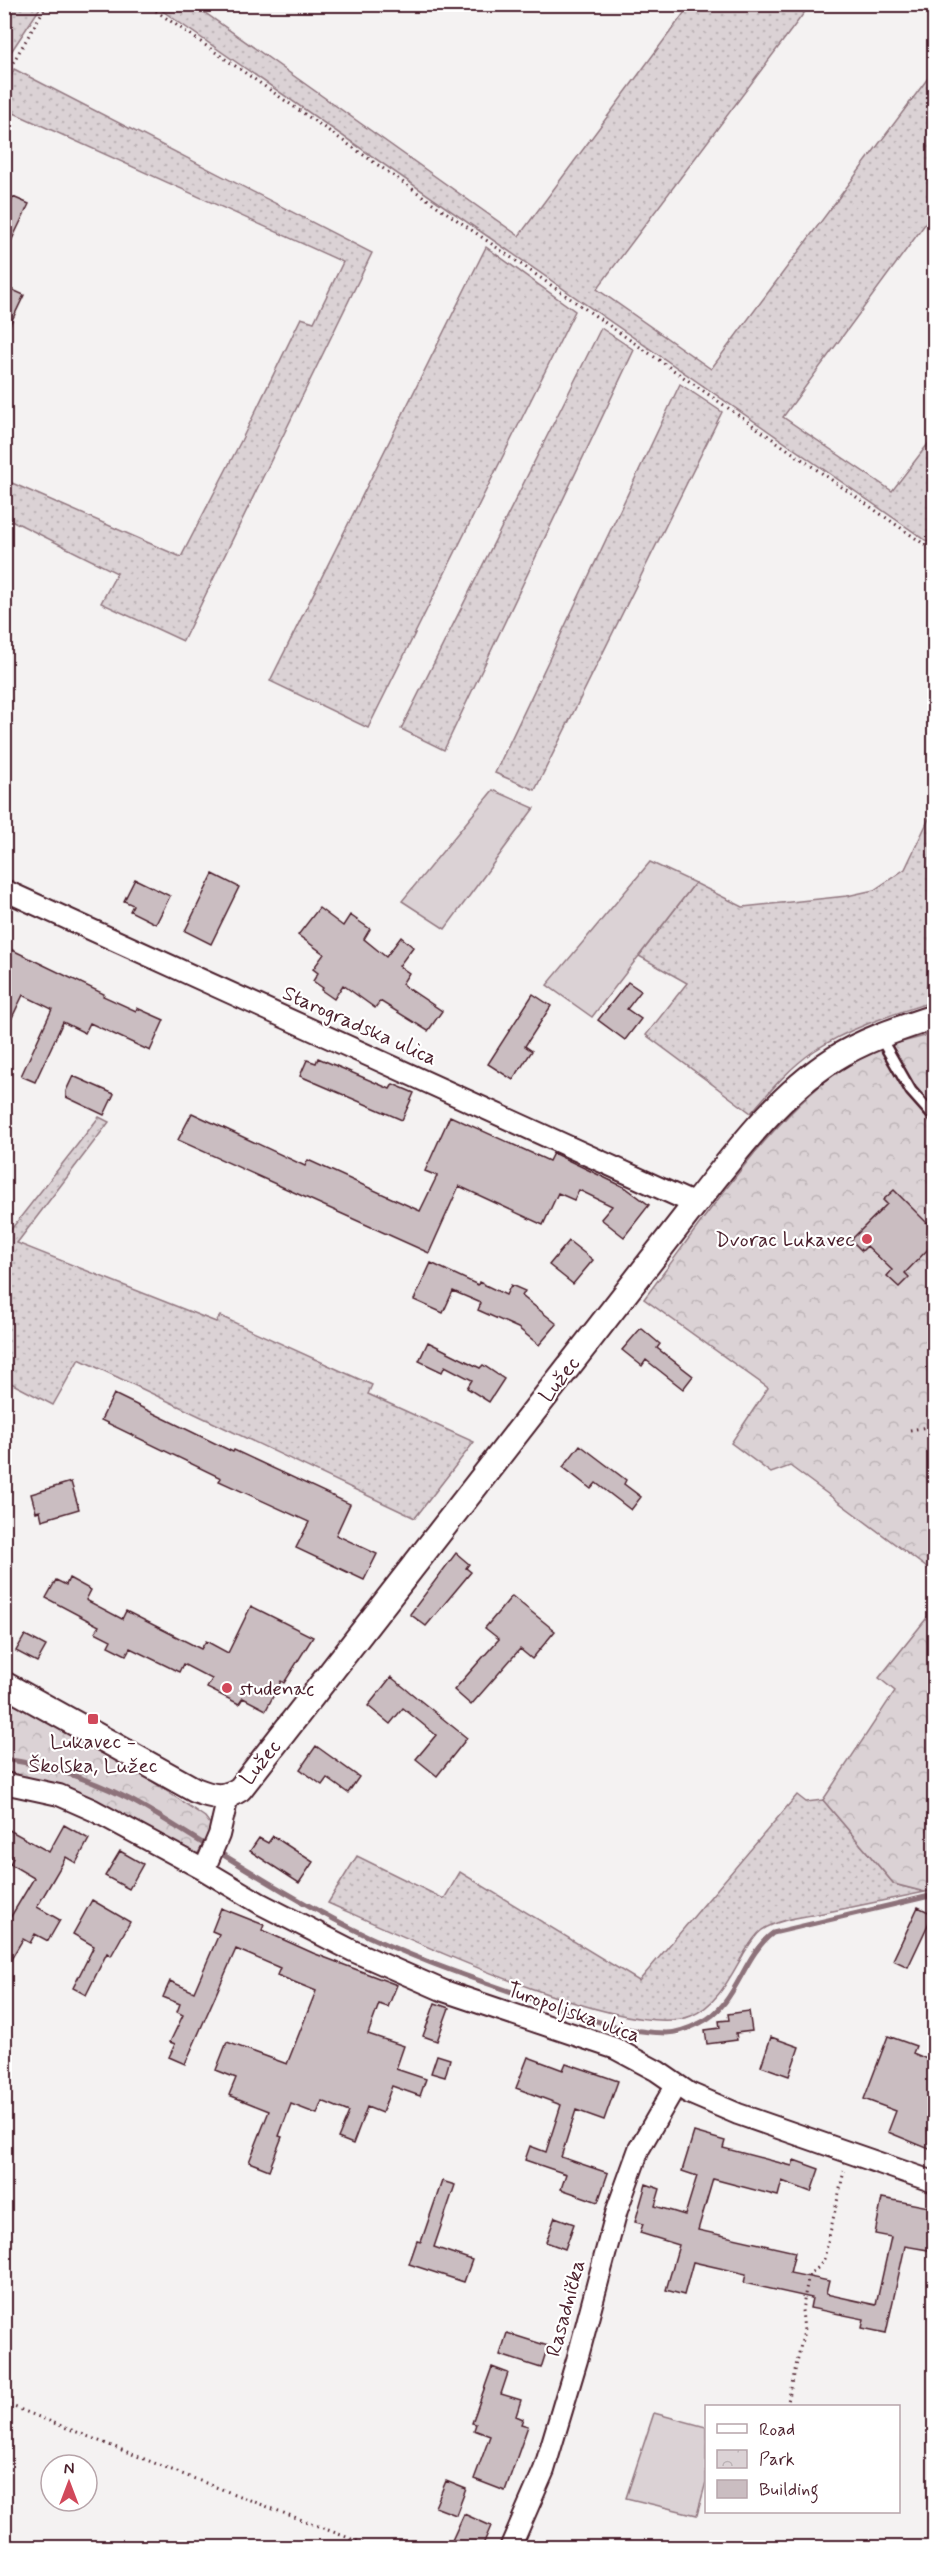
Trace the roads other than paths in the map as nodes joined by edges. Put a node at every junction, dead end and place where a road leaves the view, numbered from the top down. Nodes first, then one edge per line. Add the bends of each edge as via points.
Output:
1 (4, 890) edge
2 (934, 1017) edge
3 (880, 1037) junction
4 (934, 1116) edge
5 (695, 1204) junction
6 (4, 1684) edge
7 (4, 1783) edge
8 (228, 1797) junction
9 (207, 1864) junction
10 (676, 2085) junction
11 (934, 2182) edge
12 (510, 2547) edge

1 - 5 street, Starogradska ulica
2 - 3 street, Lužec
3 - 4 lane via 911,1091
3 - 5 street, Lužec via 836,1057 792,1092
5 - 8 street, Lužec via 240,1789
6 - 8 street via 195,1790 213,1797
7 - 9 street, Turopoljska ulica via 59,1795
8 - 9 street
9 - 10 street, Turopoljska ulica via 261,1904 353,1951 444,1991 614,2048
10 - 11 street, Turopoljska ulica via 738,2114
10 - 12 street, Rasadnička via 639,2149 616,2210 544,2470

